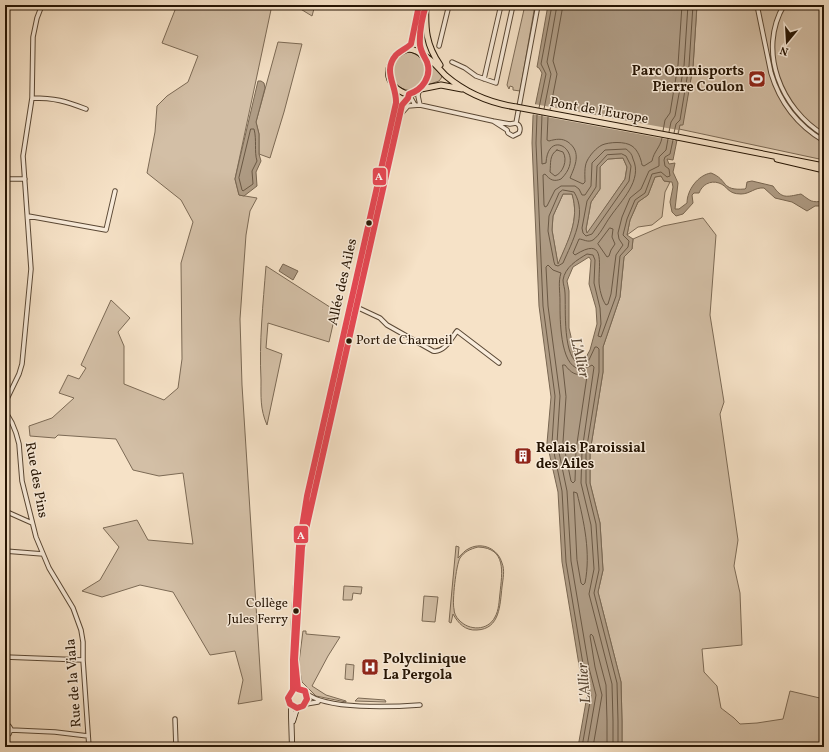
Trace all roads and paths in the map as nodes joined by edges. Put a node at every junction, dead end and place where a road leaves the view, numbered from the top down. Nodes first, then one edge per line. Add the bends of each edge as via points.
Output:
1 (42, 5) edge
2 (419, 5) edge
3 (426, 5) edge
4 (448, 5) edge
5 (501, 5) edge
6 (513, 5) edge
7 (538, 5) edge
8 (757, 5) edge
9 (784, 5) edge
10 (439, 46) dead end
11 (407, 49) junction
12 (422, 54) junction
13 (452, 62) dead end
14 (484, 79) junction
15 (395, 88) junction
16 (419, 90) junction
17 (465, 90) junction
18 (410, 93) junction
19 (32, 98) junction
20 (415, 105) junction
21 (420, 105) junction
22 (86, 109) dead end
23 (400, 115) junction
24 (493, 121) junction
25 (516, 123) junction
26 (510, 124) junction
27 (507, 130) junction
28 (824, 135) edge
29 (824, 141) edge
30 (823, 169) edge
31 (5, 179) edge
32 (25, 179) junction
33 (115, 191) dead end
34 (28, 216) junction
35 (350, 304) junction
36 (356, 306) junction
37 (499, 362) dead end
38 (5, 403) edge
39 (5, 412) edge
40 (5, 511) edge
41 (32, 523) junction
42 (5, 551) edge
43 (42, 554) junction
44 (5, 657) edge
45 (83, 660) junction
46 (295, 689) junction
47 (306, 694) junction
48 (324, 702) junction
49 (290, 704) junction
50 (306, 704) junction
51 (420, 705) dead end
52 (297, 708) junction
53 (175, 719) dead end
54 (5, 724) edge
55 (11, 730) junction
56 (292, 730) junction
57 (5, 735) edge
58 (88, 736) junction
59 (89, 747) edge
60 (129, 747) edge
61 (176, 747) edge
62 (292, 747) edge

1 - 19 street via 33,33
2 - 11 main road
3 - 12 main road via 420,35
3 - 17 main road via 427,41 445,72
4 - 10 street
5 - 14 street
6 - 14 street via 496,83
7 - 25 street
8 - 29 street via 774,83 785,105 806,128
9 - 28 street via 775,28 773,45 773,61 777,76 797,114
11 - 12 main road
11 - 15 main road via 398,53 390,65 390,79
12 - 16 main road via 427,62 428,74
12 - 17 main road
13 - 14 street
15 - 18 main road
15 - 35 main road, Allée des Ailes via 396,103
16 - 17 main road via 440,85
16 - 18 main road
16 - 21 street
17 - 30 main road, Pont de l'Europe, bridge via 490,101 516,107 677,137
18 - 20 street
18 - 23 main road, Allée des Ailes via 402,105
19 - 22 street via 61,100
19 - 32 street via 23,156
20 - 21 street
20 - 23 street via 408,106
21 - 24 street
23 - 36 main road, Allée des Ailes
24 - 26 street
24 - 27 street
25 - 26 street
25 - 27 street via 520,129 517,135 511,135
26 - 27 street
31 - 32 street
32 - 34 street
33 - 34 street via 106,230
34 - 38 street via 31,279 22,364
35 - 36 street
35 - 46 main road, Allée des Ailes via 315,458 299,546 293,660
36 - 37 street via 433,351 442,350 457,331
36 - 46 main road, Allée des Ailes via 302,547
39 - 41 street, Rue des Pins via 16,433 22,481
40 - 41 street
41 - 43 street, Rue des Pins
42 - 43 street
43 - 45 street, Rue de la Viala via 77,618 83,642
44 - 45 street
45 - 58 street, Rue de la Viala
46 - 47 main road via 303,690
46 - 49 main road via 288,698
47 - 48 street
47 - 50 main road
48 - 50 street
48 - 51 street via 363,706
49 - 52 main road
49 - 56 main road
50 - 52 main road
52 - 56 main road
53 - 61 street
54 - 55 street
55 - 57 street
55 - 58 street
56 - 62 main road
58 - 59 street, Rue de la Viala
59 - 60 street

